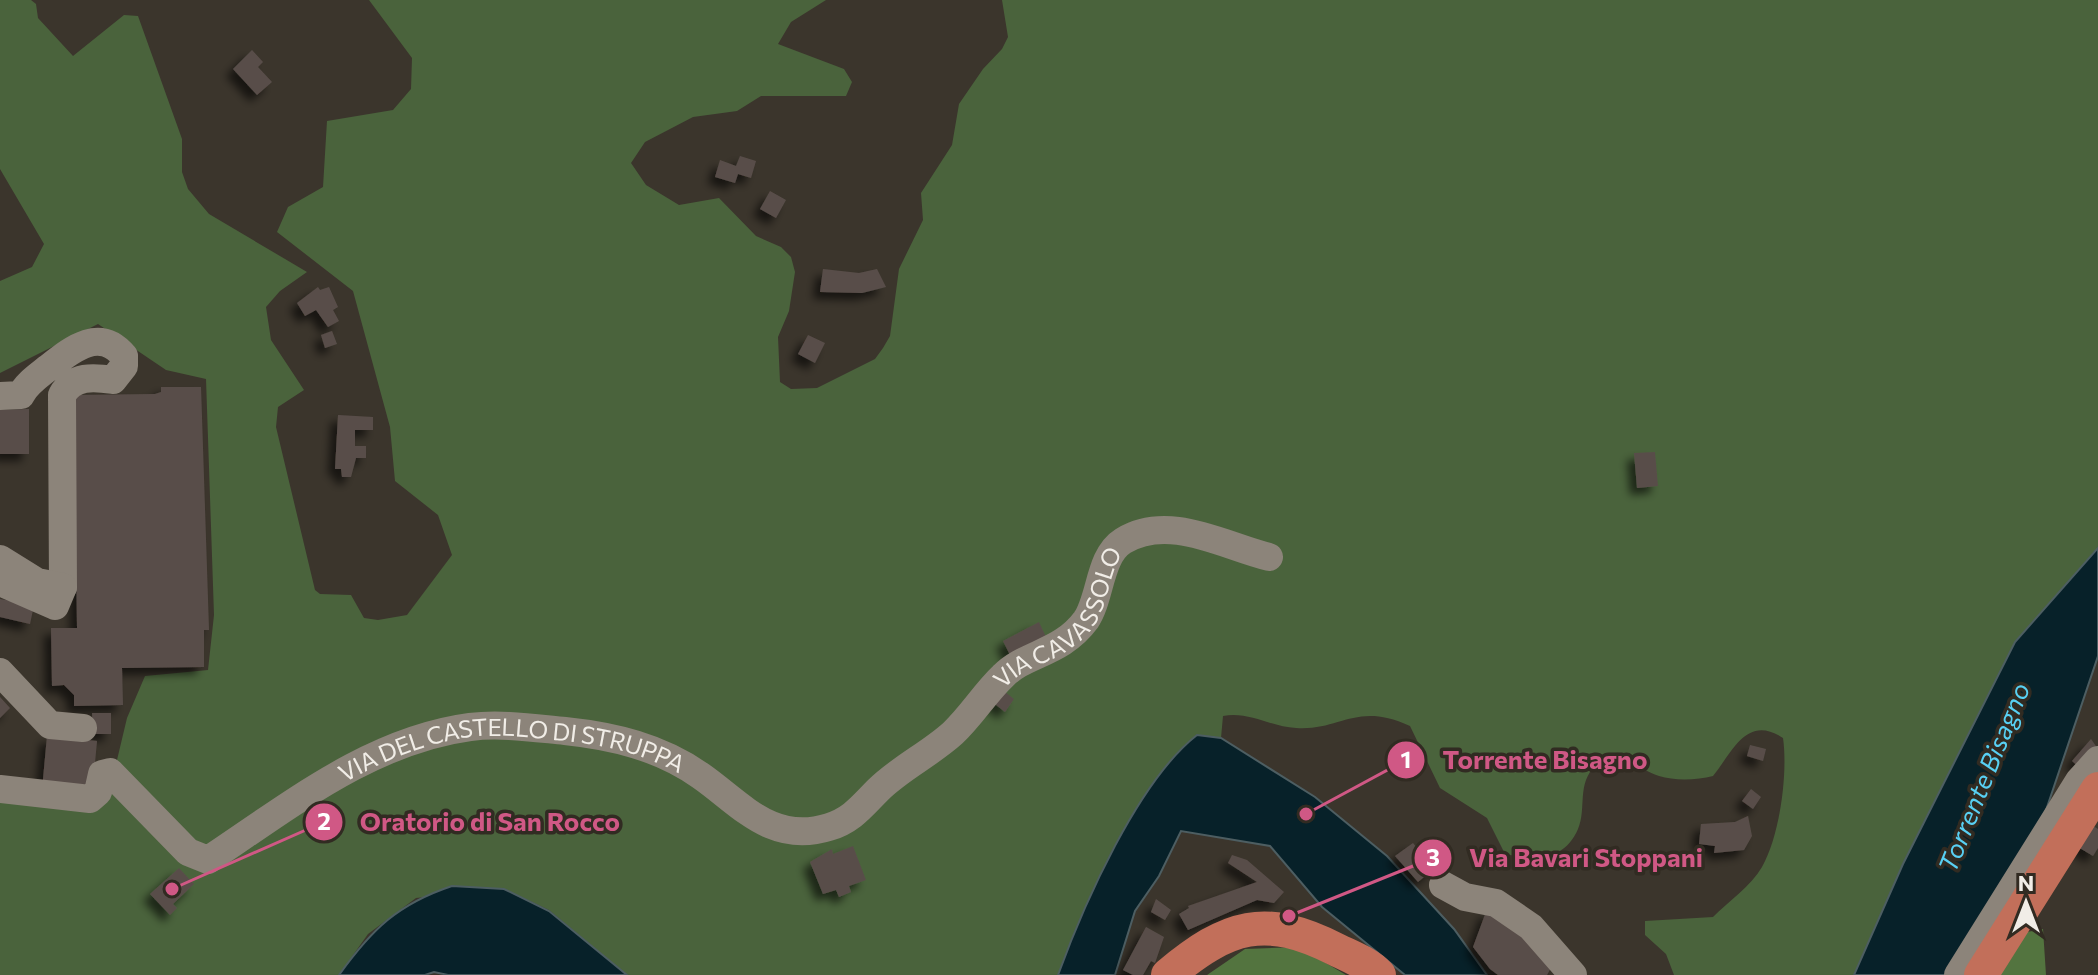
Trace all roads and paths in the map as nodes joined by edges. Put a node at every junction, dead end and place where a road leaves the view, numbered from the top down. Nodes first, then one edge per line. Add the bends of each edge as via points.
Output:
1 (0, 396) edge
2 (1269, 557) dead end
3 (0, 559) edge
4 (0, 582) edge
5 (63, 587) junction
6 (0, 672) edge
7 (83, 728) dead end
8 (2098, 760) edge
9 (0, 789) edge
10 (2098, 789) edge
11 (878, 790) joint
12 (1443, 885) dead end
13 (1168, 975) edge
14 (1379, 975) edge
15 (1573, 975) edge
16 (1958, 975) edge
17 (1981, 975) edge

1 - 5 street via 21,395 83,343 108,344 124,356 120,375 113,380 72,381 62,395
2 - 11 street, VIA CAVASSOLO via 1189,531 1153,531 1121,542 1104,570 1087,618 1066,641 1005,673 951,734
3 - 5 street via 37,582
4 - 5 street via 55,606
6 - 7 street via 50,725
8 - 16 street via 2079,781
9 - 11 street, VIA DEL CASTELLO DI STRUPPA via 90,799 98,792 102,774 110,772 188,852 204,860 351,769 418,738 472,727 602,735 655,750 700,775 771,827 826,828 861,811
10 - 17 main road
12 - 15 street via 1465,897 1496,903 1531,927
13 - 14 main road via 1206,944 1254,928 1281,928 1309,935

